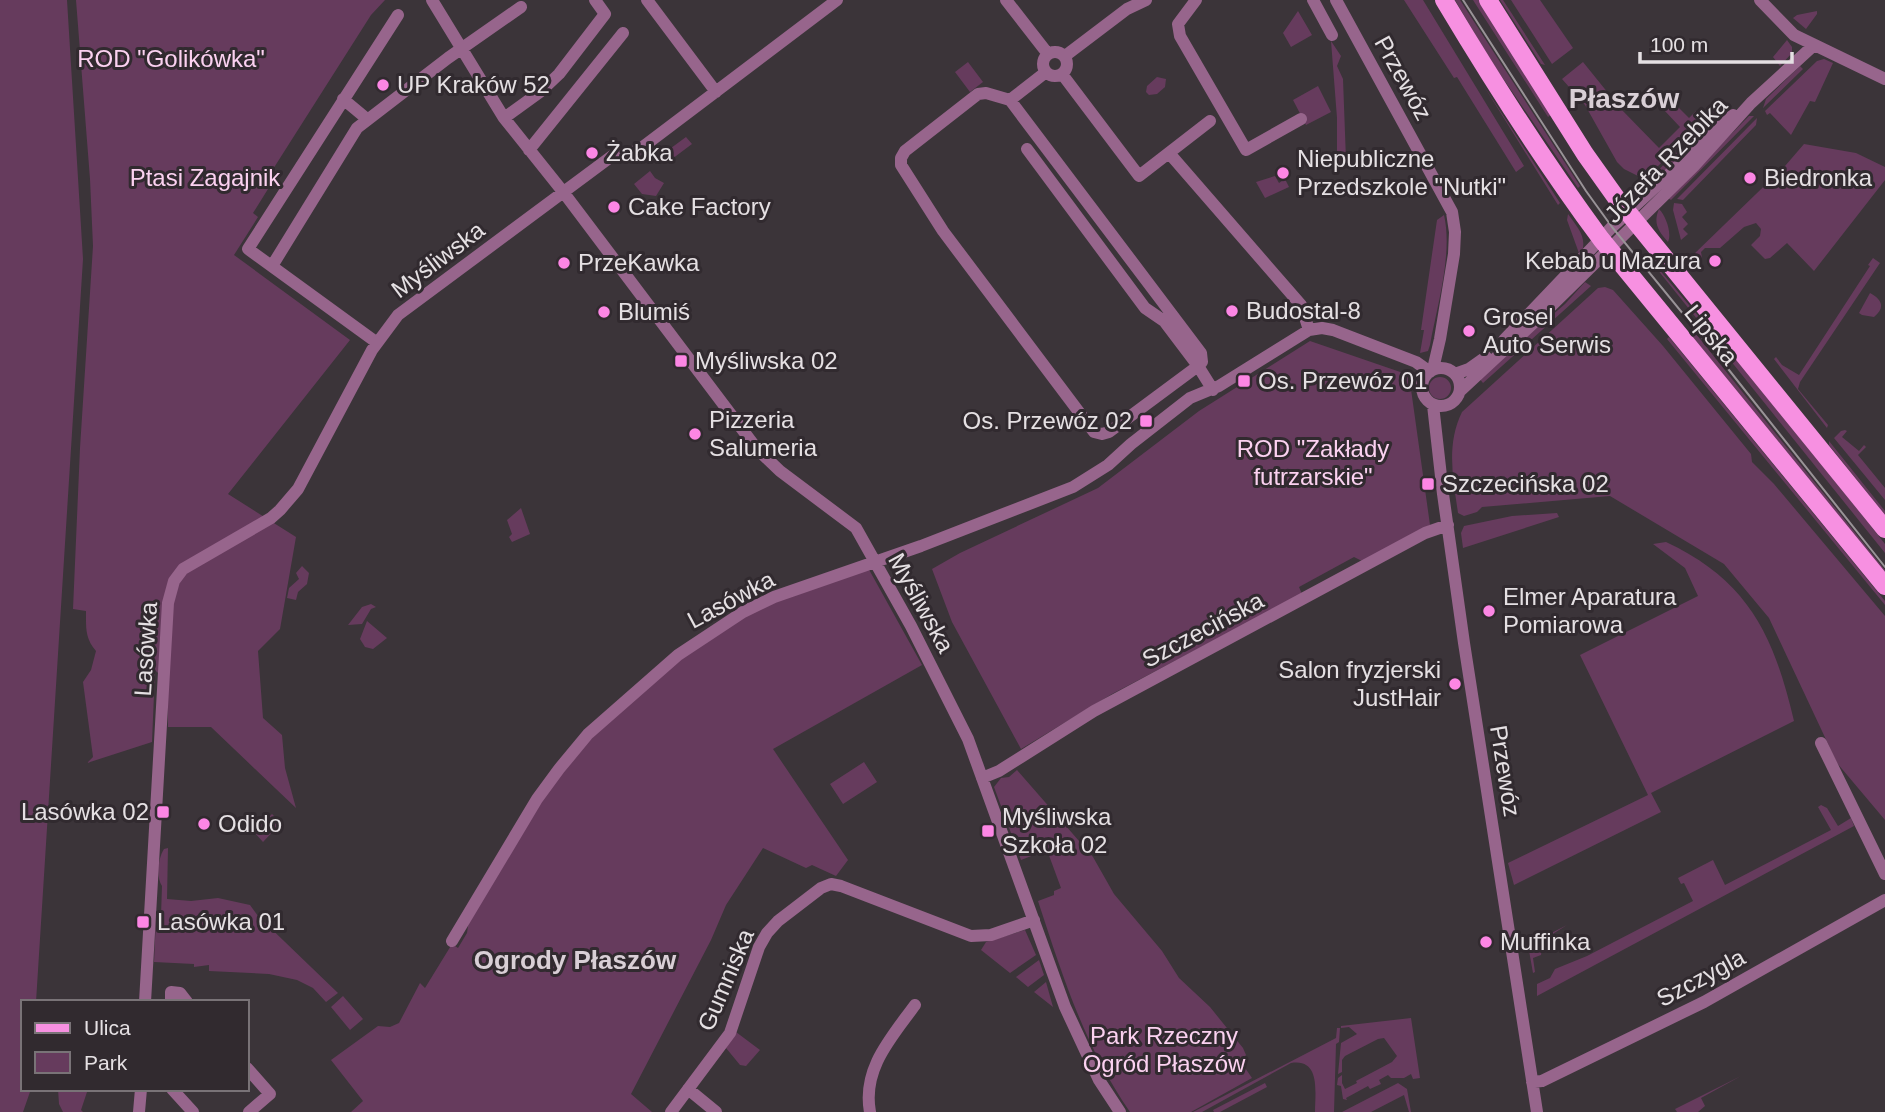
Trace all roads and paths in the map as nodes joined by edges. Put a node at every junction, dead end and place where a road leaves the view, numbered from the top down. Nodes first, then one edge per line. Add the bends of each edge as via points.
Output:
1 (432, 0) edge
2 (595, 0) edge
3 (647, 0) edge
4 (837, 0) edge
5 (1006, 0) edge
6 (1146, 0) edge
7 (1196, 0) edge
8 (1312, 0) edge
9 (1336, 0) edge
10 (1444, 0) edge
11 (1488, 0) edge
12 (1760, 0) edge
13 (521, 7) dead end
14 (397, 15) dead end
15 (623, 33) dead end
16 (1332, 35) dead end
17 (1814, 45) junction
18 (461, 48) junction
19 (1048, 54) junction
20 (1065, 56) junction
21 (1046, 72) junction
22 (1062, 74) junction
23 (1885, 79) edge
24 (716, 92) junction
25 (343, 99) junction
26 (1010, 100) junction
27 (504, 118) junction
28 (1301, 119) dead end
29 (367, 120) junction
30 (1210, 121) dead end
31 (1027, 149) dead end
32 (529, 150) junction
33 (1169, 153) junction
34 (1074, 184) junction
35 (564, 193) junction
36 (1060, 194) junction
37 (1632, 218) junction
38 (1605, 243) junction
39 (272, 266) junction
40 (1310, 330) junction
41 (376, 342) junction
42 (1198, 366) junction
43 (1437, 373) junction
44 (1213, 390) junction
45 (1460, 391) junction
46 (1440, 405) junction
47 (1448, 525) junction
48 (1885, 529) edge
49 (875, 563) junction
50 (1885, 586) edge
51 (1821, 743) dead end
52 (982, 778) junction
53 (1885, 874) edge
54 (1885, 900) edge
55 (1034, 920) junction
56 (452, 940) dead end
57 (145, 1000) edge
58 (171, 1000) edge
59 (185, 1000) edge
60 (915, 1005) dead end
61 (248, 1069) edge
62 (1532, 1082) junction
63 (688, 1089) junction
64 (141, 1091) edge
65 (174, 1091) edge
66 (139, 1112) edge
67 (192, 1112) edge
68 (249, 1112) edge
69 (671, 1112) edge
70 (716, 1112) edge
71 (870, 1112) edge
72 (1120, 1112) edge
73 (1537, 1112) edge

1 - 18 street, Myśliwska
2 - 27 street via 605,14 559,74
3 - 24 street
4 - 24 street, Myśliwska
5 - 19 street
6 - 20 street
7 - 28 street via 1178,24 1180,36 1246,150
8 - 16 street
9 - 43 street, Przewóz via 1452,212 1455,243
10 - 38 main road, Lipska via 1494,84
11 - 37 main road, Lipska via 1585,154
12 - 17 street via 1794,35
13 - 18 street
14 - 25 street
15 - 32 street
17 - 23 street
17 - 37 street, Józefa Rzebika via 1751,103 1694,166
18 - 27 street, Myśliwska
18 - 29 street
19 - 20 street via 1055,51
19 - 21 street via 1043,63
20 - 22 street via 1067,66
21 - 22 street
21 - 26 street
22 - 33 street via 1139,176
24 - 35 street, Myśliwska via 640,149 612,156
25 - 29 street
25 - 39 street via 248,249
26 - 34 street
26 - 42 street via 978,94 901,158 943,231 1094,432 1109,432
27 - 32 street, Myśliwska
29 - 39 street via 357,128
30 - 33 street
31 - 36 street
32 - 35 street, Myśliwska
33 - 40 street via 1301,305
34 - 36 street
34 - 42 street via 1157,284 1201,353
35 - 41 street, Myśliwska via 412,303
35 - 49 street, Myśliwska via 757,449 851,523
36 - 42 street via 1145,308 1164,321
37 - 38 street, Józefa Rzebika
37 - 48 main road, Lipska
38 - 43 street, Józefa Rzebika via 1490,353 1469,369
38 - 45 street, Józefa Rzebika via 1540,317
38 - 50 main road, Lipska
39 - 41 street
40 - 43 street via 1333,330
40 - 44 street, Lasówka
41 - 57 street, Lasówka via 291,499 271,518 183,569 170,590
42 - 44 street
43 - 45 street via 1458,379
43 - 46 street via 1422,392
44 - 49 street, Lasówka via 1190,398 1108,465 1073,487
45 - 46 street via 1455,400
46 - 47 street, Przewóz via 1437,435
47 - 52 street, Szczecińska via 1417,537 1094,711
47 - 62 street, Przewóz
49 - 52 street, Myśliwska via 958,717
49 - 56 street, Lasówka via 743,612 678,655 588,734 537,799
51 - 53 street
52 - 55 street, Myśliwska
54 - 62 street, Szczygla via 1704,1002
55 - 63 street, Gumniska via 991,935 971,936 841,887 821,888 762,939 734,1024
55 - 72 street, Myśliwska via 1081,1044
58 - 59 street via 171,992 176,992
60 - 71 street via 876,1060
61 - 68 street via 270,1094
62 - 73 street, Przewóz
63 - 69 street, Gumniska
63 - 70 street
64 - 66 street
65 - 67 street

